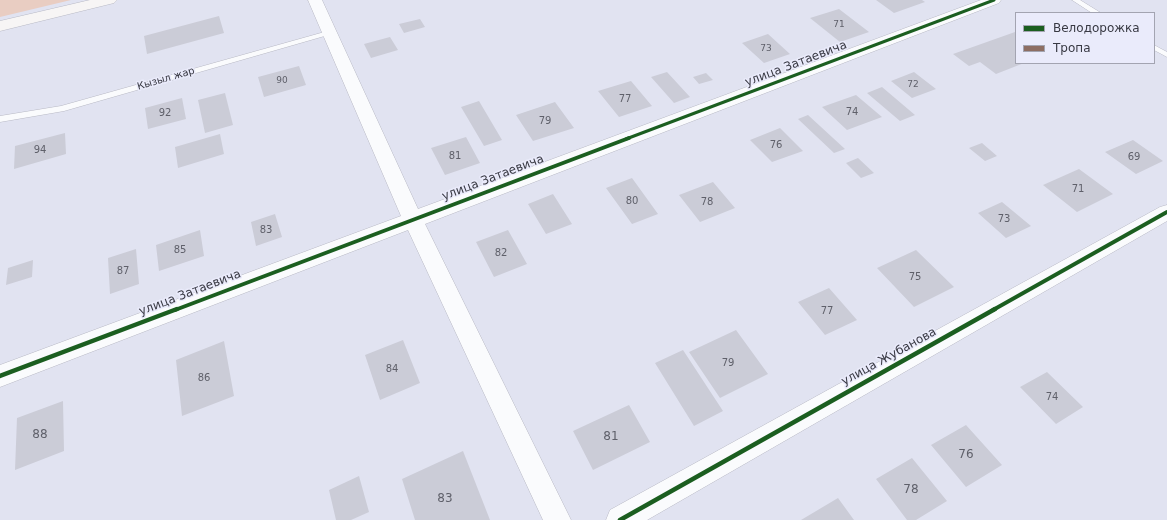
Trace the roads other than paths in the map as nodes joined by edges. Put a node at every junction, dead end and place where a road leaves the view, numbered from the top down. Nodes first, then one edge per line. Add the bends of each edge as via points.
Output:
1 (109, 0) edge
2 (315, 0) edge
3 (994, 0) edge
4 (1075, 0) edge
5 (1095, 12) edge
6 (0, 26) edge
7 (332, 33) junction
8 (1155, 48) edge
9 (1167, 54) edge
10 (0, 119) edge
11 (1167, 212) edge
12 (413, 220) junction
13 (0, 376) edge
14 (557, 520) edge
15 (620, 520) edge

1 - 6 main road
2 - 7 street
3 - 12 street, улица Затаевича
4 - 5 lane
7 - 10 lane, Кызыл жар via 61,108
7 - 12 street
8 - 9 lane
11 - 15 street, улица Жубанова
12 - 13 street, улица Затаевича
12 - 14 street

